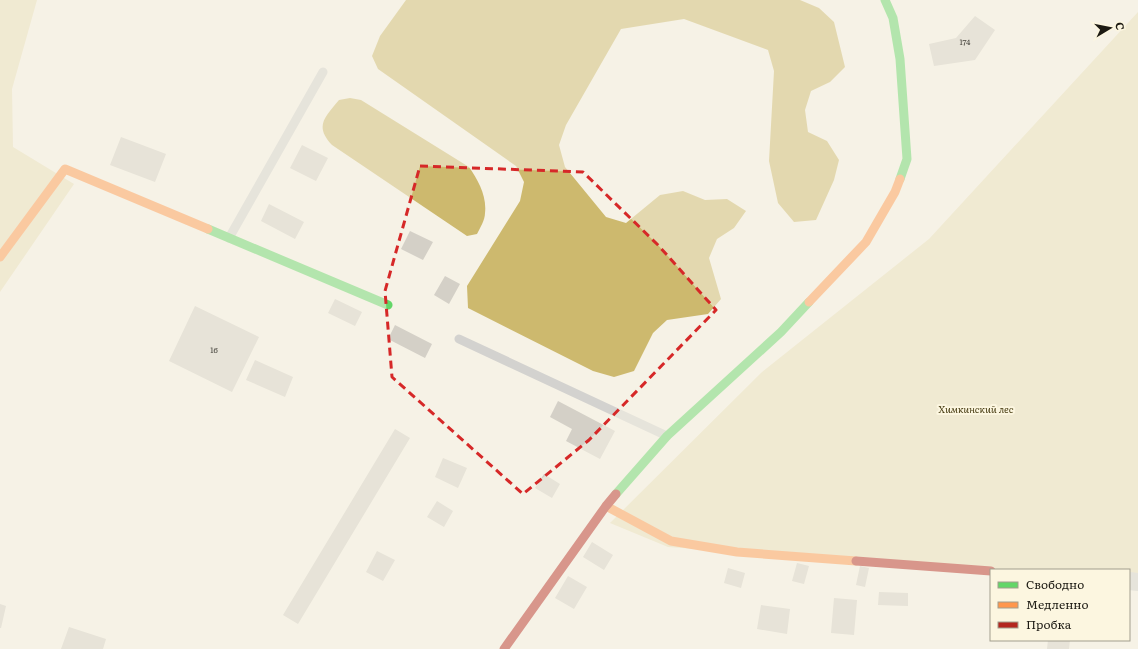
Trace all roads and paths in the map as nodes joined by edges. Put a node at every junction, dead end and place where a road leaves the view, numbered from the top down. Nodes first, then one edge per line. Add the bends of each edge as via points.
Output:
1 (885, 0) edge
2 (323, 72) dead end
3 (229, 238) junction
4 (0, 257) edge
5 (388, 305) dead end
6 (459, 339) dead end
7 (668, 436) junction
8 (606, 506) junction
9 (990, 571) edge
10 (504, 649) edge

1 - 7 street via 893,18 900,59 907,159 895,192 866,242 781,332
2 - 3 lane
3 - 4 street via 65,169
3 - 5 street
6 - 7 lane
7 - 8 street
8 - 9 street via 670,541 737,552
8 - 10 street

